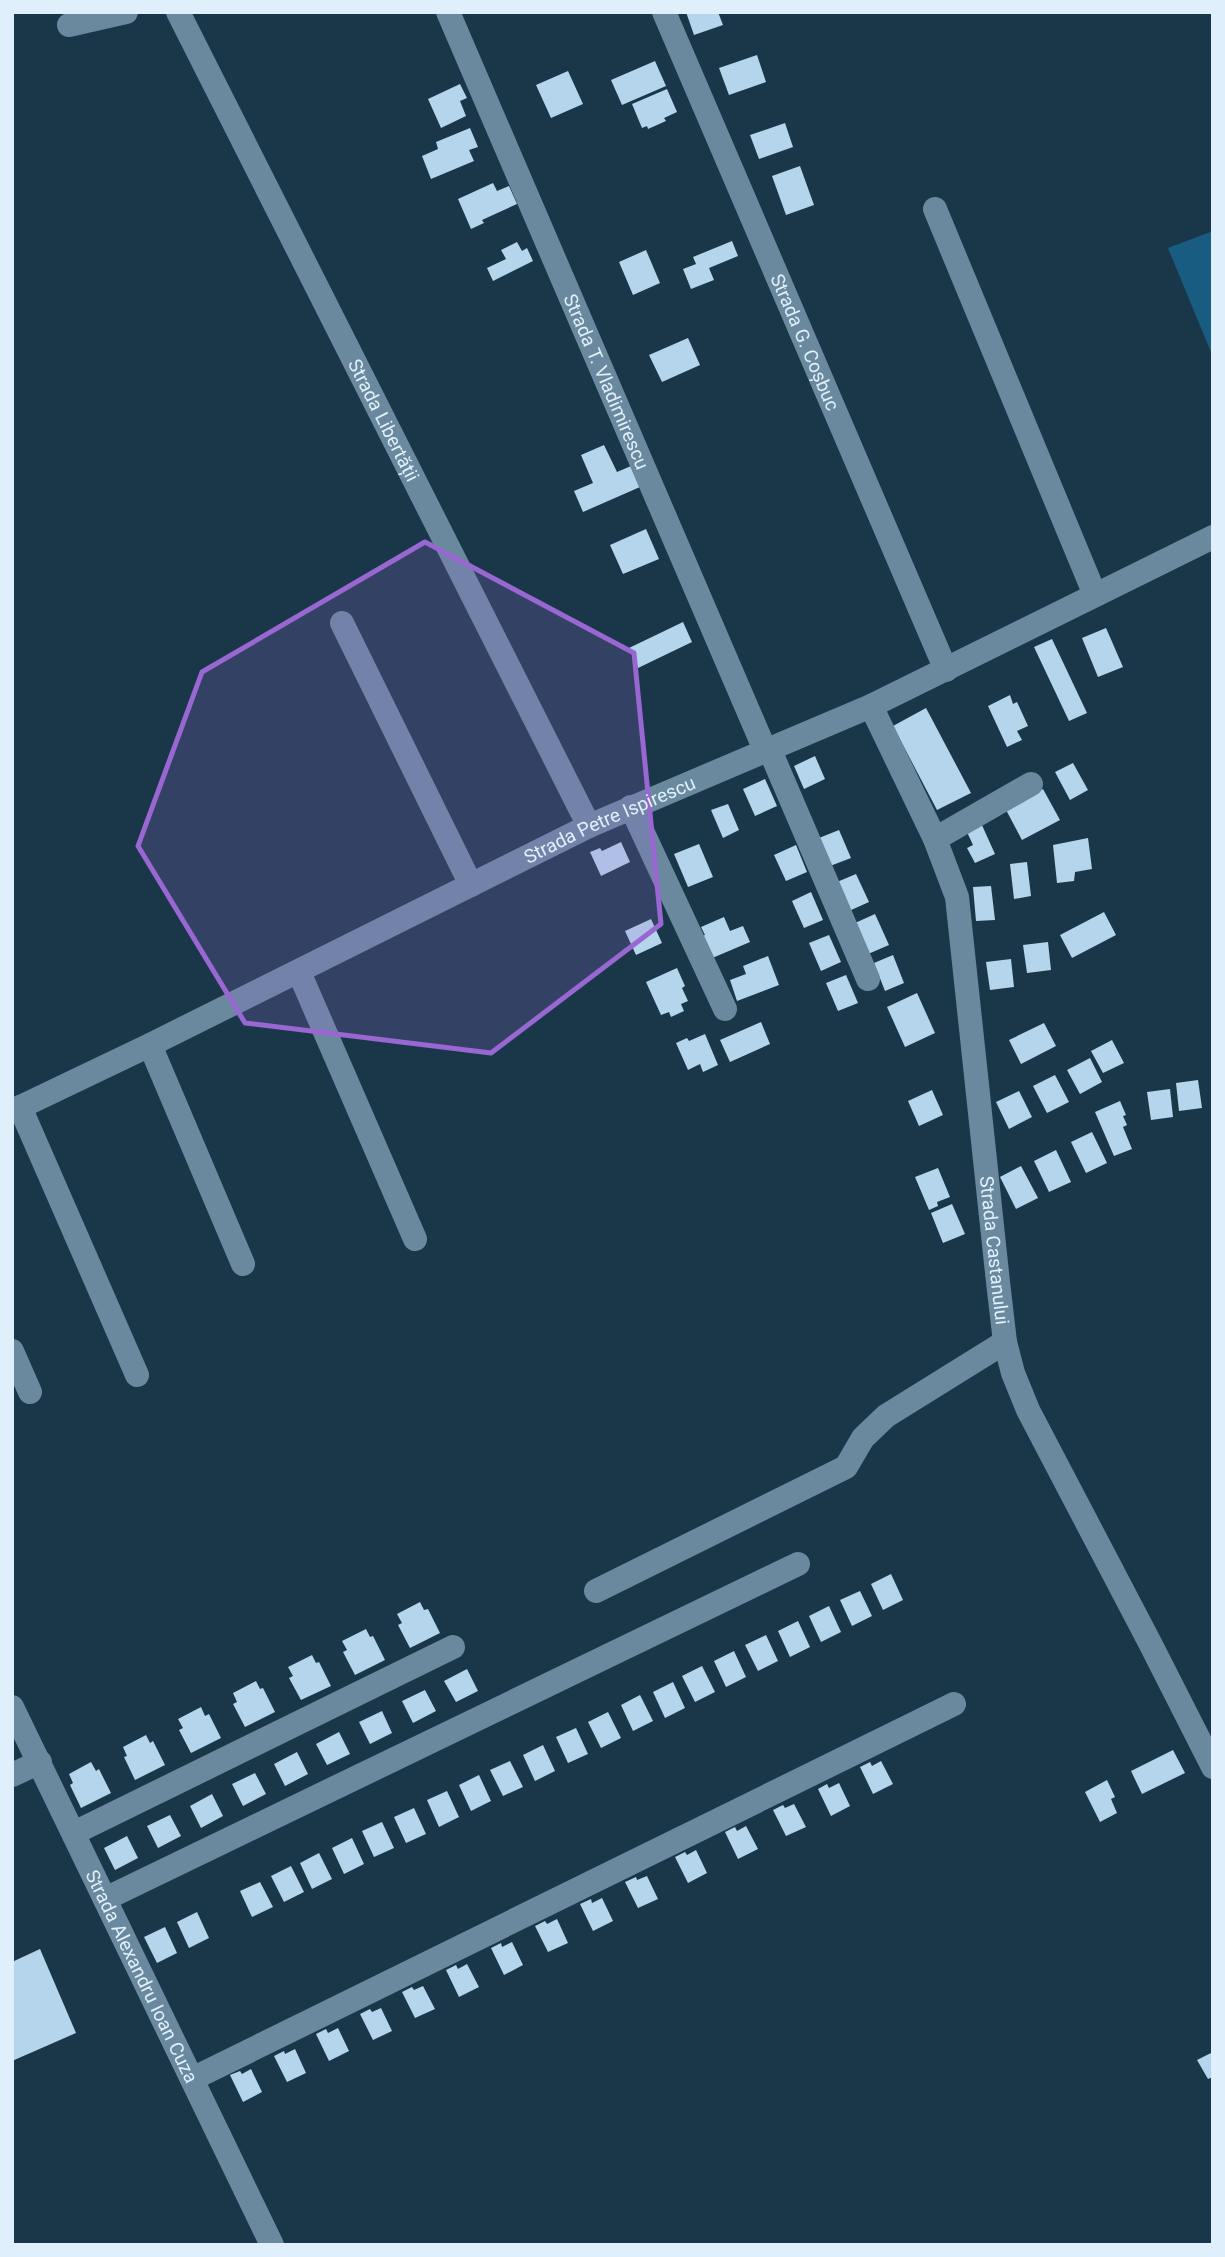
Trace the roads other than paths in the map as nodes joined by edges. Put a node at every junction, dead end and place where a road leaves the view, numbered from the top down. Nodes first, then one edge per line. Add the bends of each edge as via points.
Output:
1 (126, 12) edge
2 (178, 12) edge
3 (448, 12) edge
4 (664, 12) edge
5 (69, 26) dead end
6 (935, 209) dead end
7 (1213, 537) edge
8 (1095, 596) junction
9 (342, 623) dead end
10 (946, 670) junction
11 (871, 706) junction
12 (767, 749) junction
13 (1031, 784) dead end
14 (631, 807) junction
15 (589, 826) junction
16 (935, 839) junction
17 (471, 885) junction
18 (299, 972) junction
19 (867, 979) dead end
20 (724, 1009) dead end
21 (150, 1045) junction
22 (16, 1109) edge
23 (415, 1239) dead end
24 (243, 1265) dead end
25 (1005, 1342) junction
26 (12, 1351) edge
27 (137, 1375) dead end
28 (30, 1392) dead end
29 (798, 1564) dead end
30 (596, 1591) dead end
31 (453, 1647) dead end
32 (954, 1704) dead end
33 (12, 1707) edge
34 (1204, 1729) edge
35 (40, 1762) junction
36 (1213, 1768) edge
37 (12, 1775) edge
38 (74, 1833) junction
39 (105, 1899) junction
40 (192, 2080) junction
41 (272, 2245) edge

1 - 5 street
2 - 15 street, Strada Libertății
3 - 12 street, Strada T. Vladimirescu
4 - 10 street, Strada G. Coșbuc
6 - 8 street
7 - 8 street, Strada Petre Ispirescu
8 - 10 street, Strada Petre Ispirescu
9 - 17 street
10 - 11 street, Strada Petre Ispirescu
11 - 12 street, Strada Petre Ispirescu
11 - 16 street, Strada Castanului
12 - 14 street, Strada Petre Ispirescu
12 - 19 street, Strada T. Vladimirescu
13 - 16 street
14 - 15 street, Strada Petre Ispirescu
14 - 20 street
15 - 17 street, Strada Petre Ispirescu
16 - 25 street, Strada Castanului via 957,897
17 - 18 street, Strada Petre Ispirescu
18 - 21 street, Strada Petre Ispirescu
18 - 23 street
21 - 22 street, Strada Petre Ispirescu
21 - 24 street
22 - 27 street
25 - 30 street via 886,1416 863,1438 846,1467
25 - 34 street, Strada Castanului via 1028,1410 1150,1643
26 - 28 street
29 - 39 street
31 - 38 street
32 - 40 street
33 - 35 street, Strada Alexandru Ioan Cuza
34 - 36 street, Strada Castanului
35 - 37 street
35 - 38 street, Strada Alexandru Ioan Cuza
38 - 39 street, Strada Alexandru Ioan Cuza
39 - 40 street, Strada Alexandru Ioan Cuza
40 - 41 street, Strada Alexandru Ioan Cuza

